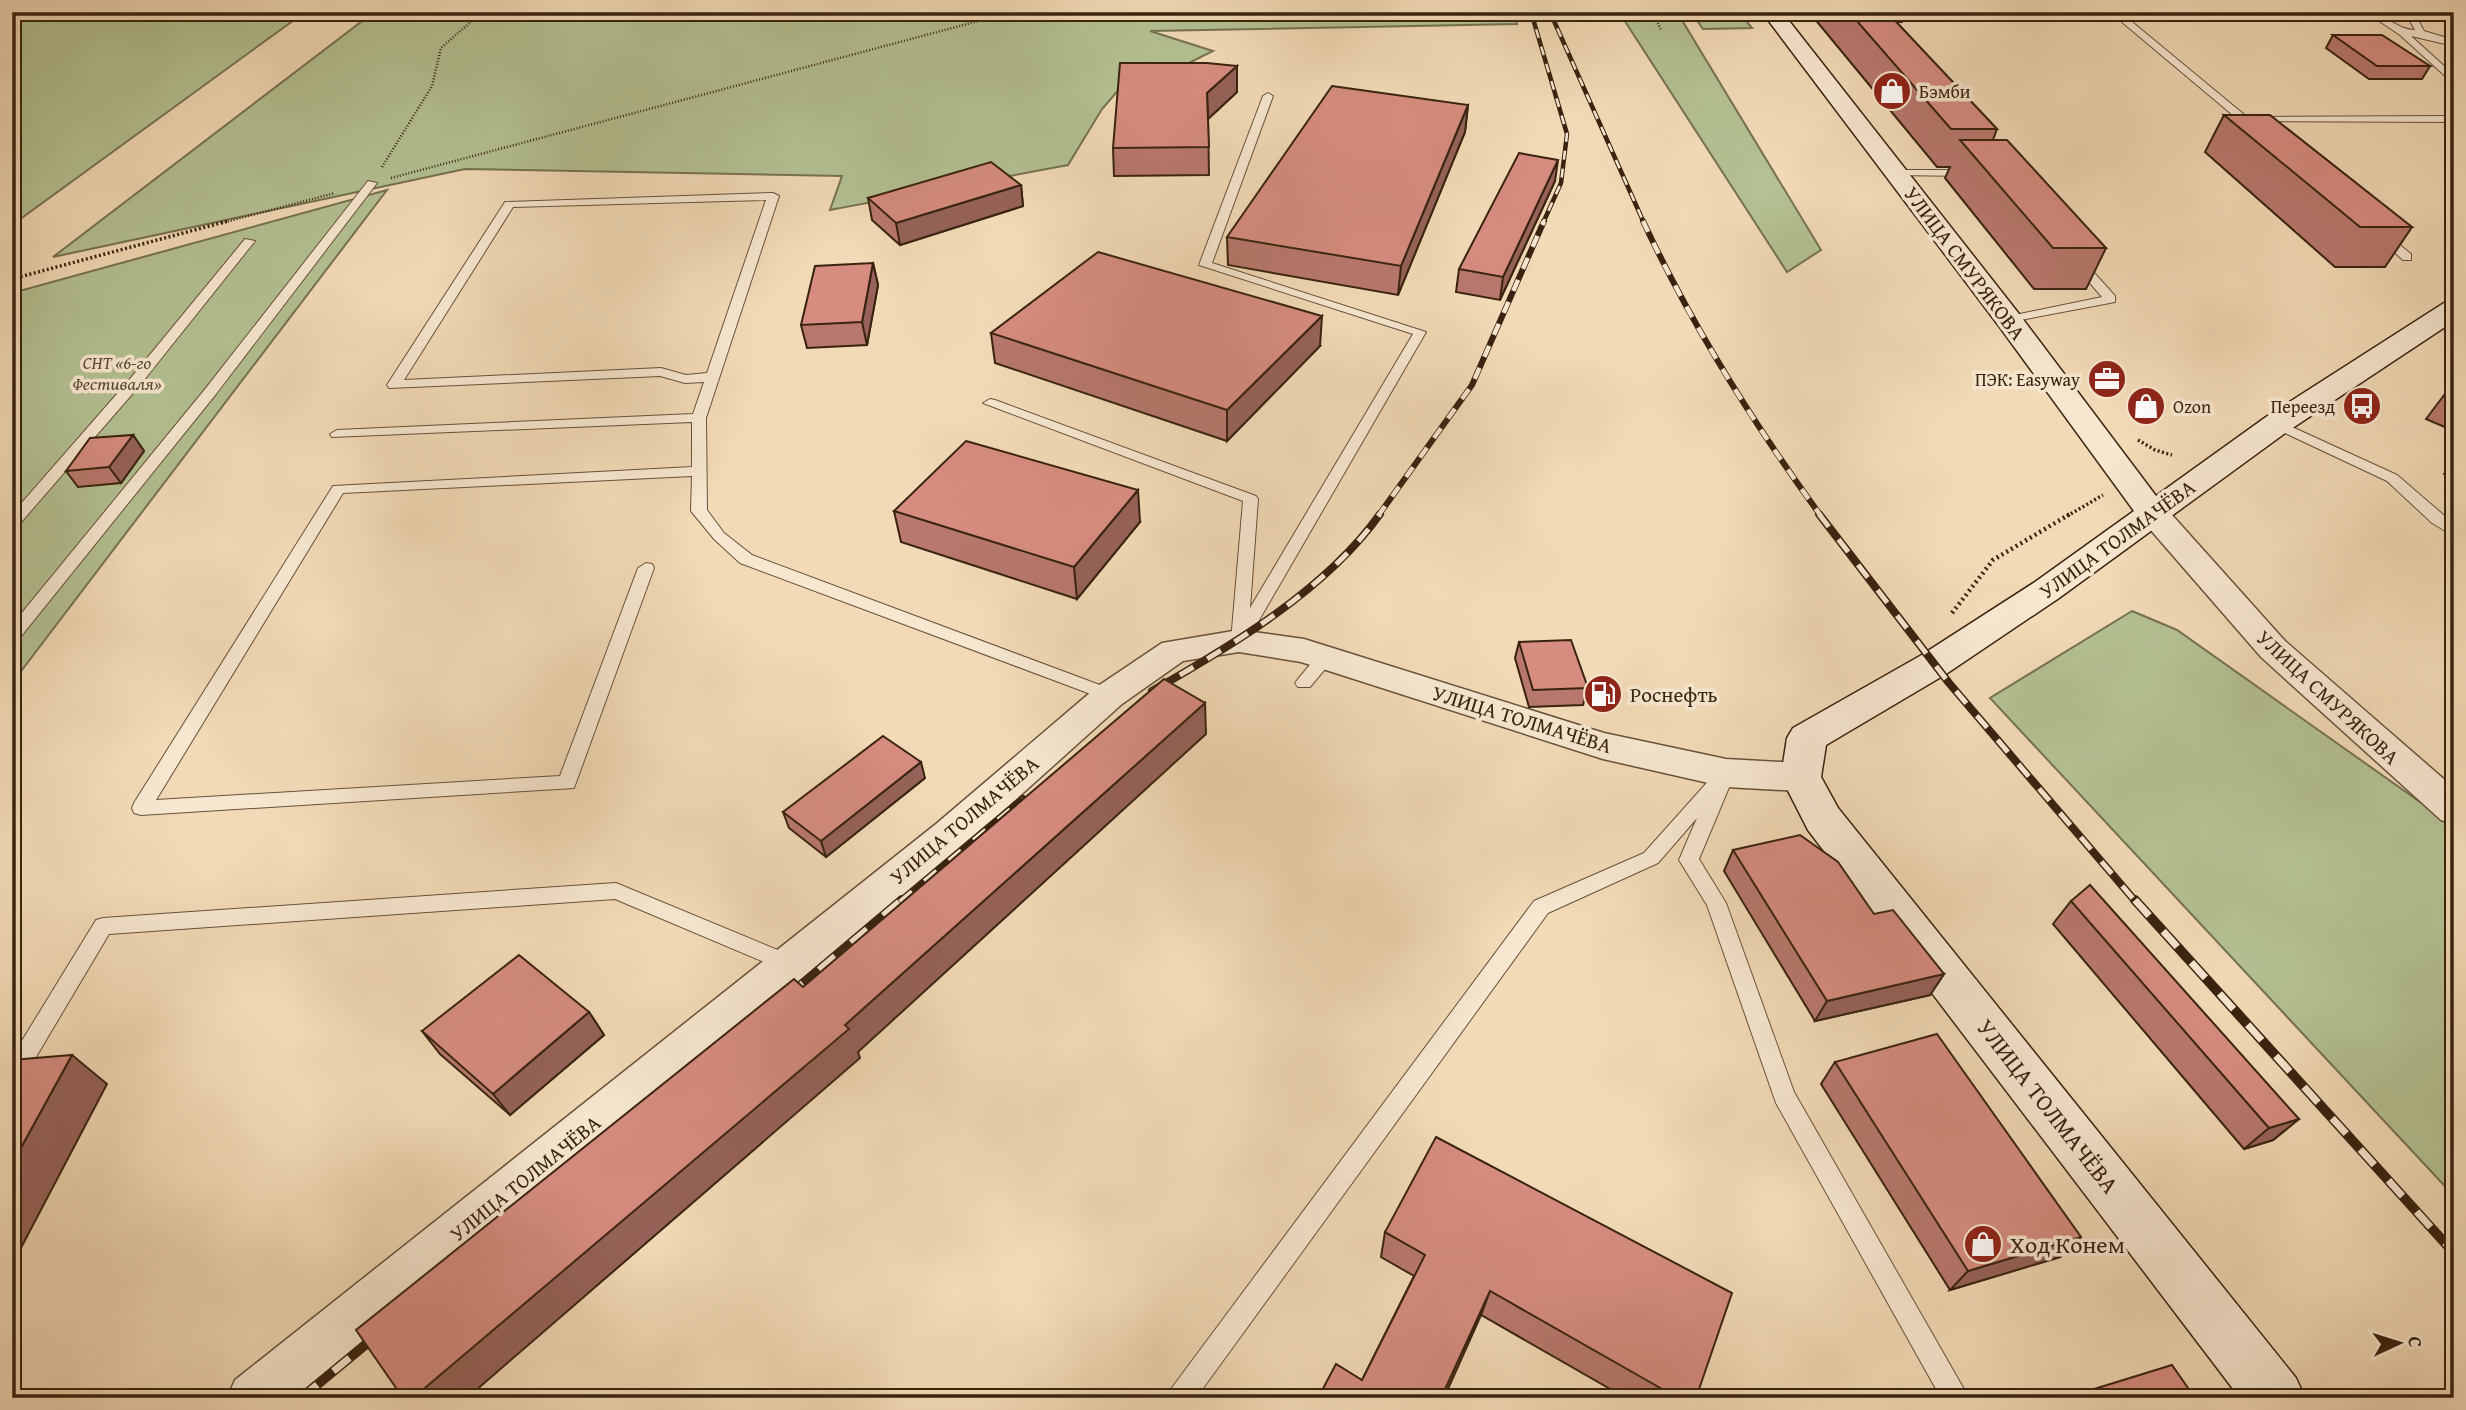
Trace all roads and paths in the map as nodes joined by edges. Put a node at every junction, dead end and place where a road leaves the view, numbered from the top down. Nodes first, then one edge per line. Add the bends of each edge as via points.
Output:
1 (482, 12) edge
2 (1012, 12) edge
3 (1583, 12) edge
4 (1653, 12) edge
5 (1772, 12) edge
6 (2114, 12) edge
7 (2370, 12) edge
8 (2409, 12) edge
9 (1597, 19) dead end
10 (1661, 30) dead end
11 (2403, 33) junction
12 (2421, 33) junction
13 (2454, 43) edge
14 (2454, 81) edge
15 (1268, 96) dead end
16 (2243, 118) junction
17 (2454, 119) edge
18 (2263, 135) edge
19 (1897, 173) junction
20 (1986, 173) edge
21 (372, 183) junction
22 (2366, 222) edge
23 (249, 241) dead end
24 (2068, 251) edge
25 (2407, 257) dead end
26 (12, 279) edge
27 (2454, 309) edge
28 (2009, 320) junction
29 (713, 377) junction
30 (990, 403) dead end
31 (699, 418) junction
32 (2277, 424) junction
33 (337, 433) dead end
34 (699, 471) junction
35 (2104, 494) dead end
36 (2153, 513) junction
37 (12, 524) edge
38 (2454, 531) edge
39 (646, 568) dead end
40 (1945, 622) dead end
41 (12, 636) edge
42 (1238, 641) junction
43 (1110, 695) junction
44 (1726, 773) junction
45 (1801, 777) junction
46 (2454, 810) edge
47 (790, 964) junction
48 (12, 1077) edge
49 (253, 1398) edge
50 (1180, 1398) edge
51 (1956, 1398) edge
52 (2276, 1398) edge

1 - 21 path via 441,48 432,86
2 - 21 path
3 - 9 path
4 - 10 path
5 - 19 street, УЛИЦА СМУРЯКОВА
6 - 16 lane
7 - 11 lane
8 - 12 lane
11 - 12 lane
11 - 14 lane
12 - 13 lane
15 - 42 lane via 1205,265 1420,332
16 - 17 lane
16 - 18 lane
19 - 20 lane
19 - 28 street, УЛИЦА СМУРЯКОВА
21 - 26 path
21 - 41 lane
22 - 25 lane
23 - 37 lane
24 - 28 lane via 2111,299
27 - 32 street, УЛИЦА ТОЛМАЧЁВА
28 - 36 street, УЛИЦА СМУРЯКОВА
29 - 29 lane via 773,196 509,204 394,385 661,372 685,379
29 - 31 lane
30 - 42 lane via 1251,499
31 - 33 lane
31 - 34 lane
32 - 36 street, УЛИЦА ТОЛМАЧЁВА
32 - 38 lane via 2392,478
34 - 39 lane via 338,489 141,808 567,783
34 - 43 lane via 699,511 746,559
35 - 40 path via 1993,560
36 - 45 street, УЛИЦА ТОЛМАЧЁВА via 1944,658 1807,738
36 - 46 street, УЛИЦА СМУРЯКОВА via 2273,649
42 - 43 street, УЛИЦА ТОЛМАЧЁВА via 1174,651
42 - 44 street, УЛИЦА ТОЛМАЧЁВА via 1304,651 1315,670 1603,746
43 - 47 street, УЛИЦА ТОЛМАЧЁВА via 950,835
44 - 45 street, УЛИЦА ТОЛМАЧЁВА
44 - 50 lane via 1651,858 1541,907
44 - 51 lane via 1689,860 1716,903 1784,1096
45 - 52 street, УЛИЦА ТОЛМАЧЁВА via 1823,819
47 - 48 lane via 616,891 103,926
47 - 49 street, УЛИЦА ТОЛМАЧЁВА

